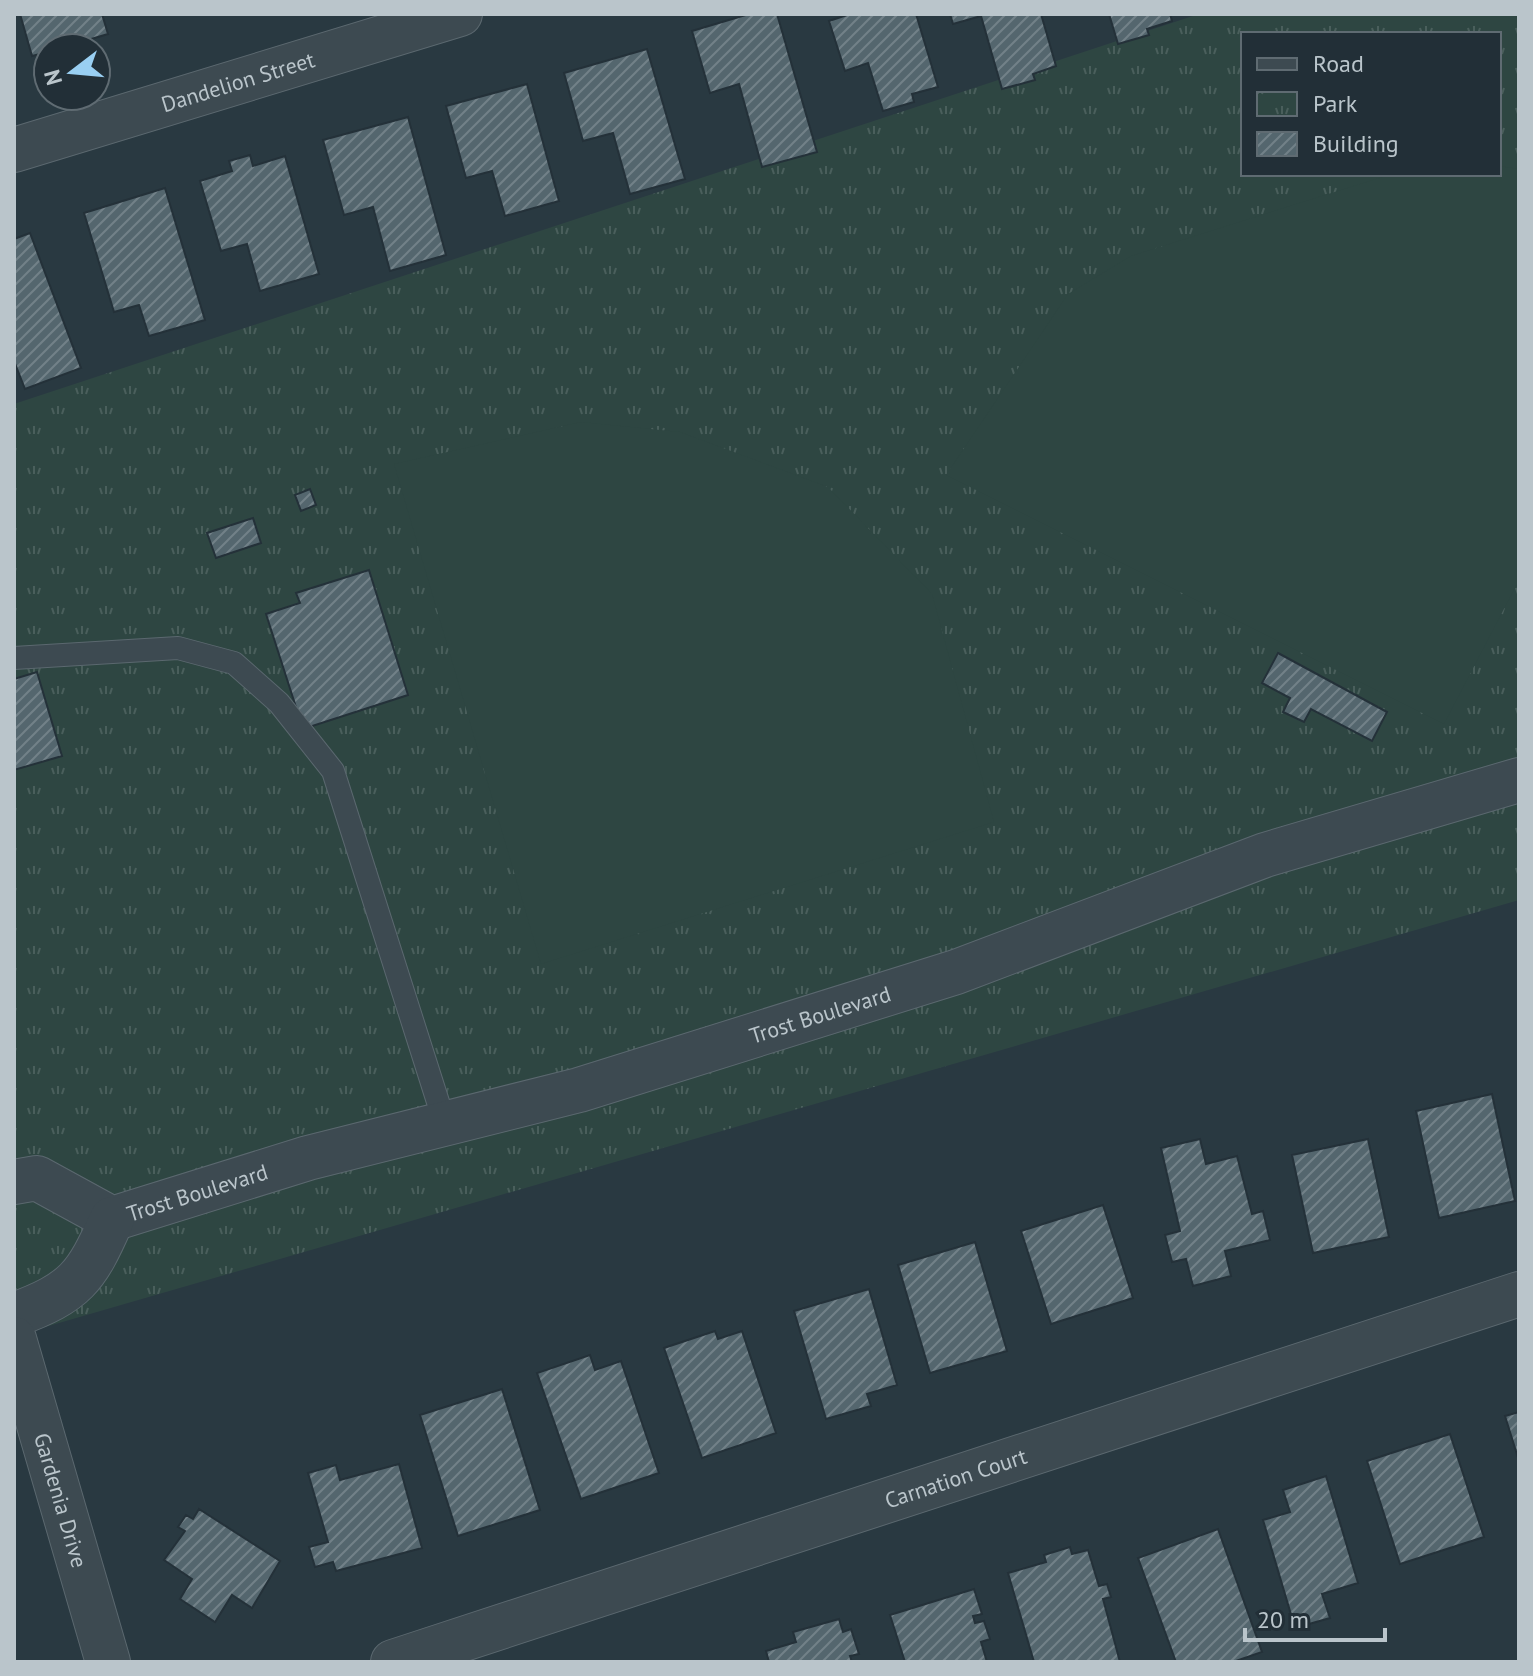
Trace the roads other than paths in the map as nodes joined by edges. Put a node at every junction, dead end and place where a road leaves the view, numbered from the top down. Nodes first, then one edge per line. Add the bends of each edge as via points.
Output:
1 (460, 14) edge
2 (14, 150) edge
3 (14, 658) edge
4 (1519, 780) edge
5 (445, 1124) junction
6 (14, 1182) edge
7 (112, 1219) junction
8 (1519, 1294) edge
9 (14, 1315) edge
10 (14, 1339) edge
11 (108, 1662) edge
12 (393, 1662) edge

1 - 2 street, Dandelion Street
3 - 5 lane via 178,648 234,663 279,703 333,771
4 - 5 street, Trost Boulevard via 1265,855 956,972 579,1090
5 - 7 street, Trost Boulevard via 308,1158
6 - 7 street, Trost Boulevard via 37,1178
7 - 9 street, Trost Boulevard via 92,1264 56,1299
8 - 12 street, Carnation Court
10 - 11 street, Gardenia Drive

